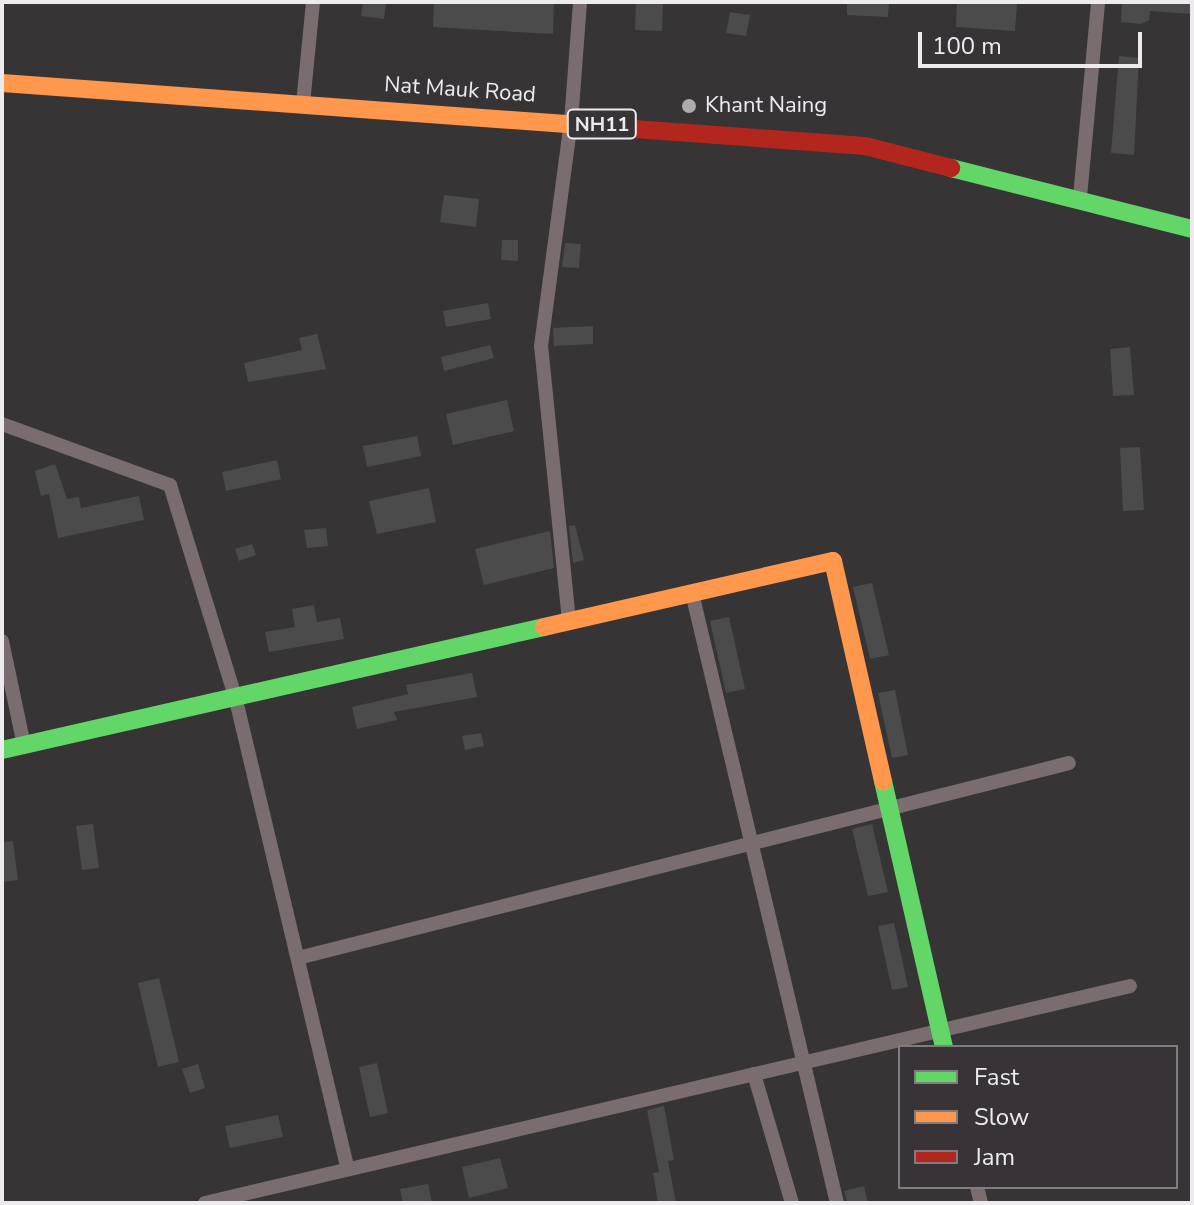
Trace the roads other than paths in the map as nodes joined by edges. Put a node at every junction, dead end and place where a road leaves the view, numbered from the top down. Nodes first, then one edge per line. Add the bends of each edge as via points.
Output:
1 (313, 2) edge
2 (580, 2) edge
3 (1098, 2) edge
4 (2, 83) edge
5 (303, 104) junction
6 (571, 122) junction
7 (1080, 197) junction
8 (1192, 229) edge
9 (2, 424) edge
10 (692, 593) junction
11 (569, 621) junction
12 (2, 641) edge
13 (235, 696) junction
14 (24, 745) junction
15 (2, 750) edge
16 (1069, 763) dead end
17 (889, 806) junction
18 (751, 841) junction
19 (298, 958) junction
20 (1130, 986) dead end
21 (942, 1039) edge
22 (906, 1045) edge
23 (898, 1046) edge
24 (803, 1062) junction
25 (754, 1074) junction
26 (348, 1169) junction
27 (205, 1203) edge
28 (792, 1203) edge
29 (837, 1203) edge

1 - 5 street
2 - 6 street
3 - 7 street
4 - 5 main road, Nat Mauk Road / NH11
5 - 6 main road, Nat Mauk Road / NH11
6 - 7 main road, Nat Mauk Road / NH11 via 865,146
6 - 11 street via 541,346
7 - 8 main road, Nat Mauk Road / NH11
9 - 13 street via 170,485
10 - 11 main road
10 - 17 main road via 833,561
10 - 18 street
11 - 13 main road
12 - 14 street
13 - 14 main road
13 - 19 street
14 - 15 main road
16 - 17 street
17 - 18 street
17 - 21 main road
18 - 19 street
18 - 24 street
19 - 26 street
20 - 21 street
21 - 22 street
23 - 24 street
24 - 25 street
24 - 29 street
25 - 26 street
25 - 28 street
26 - 27 street

